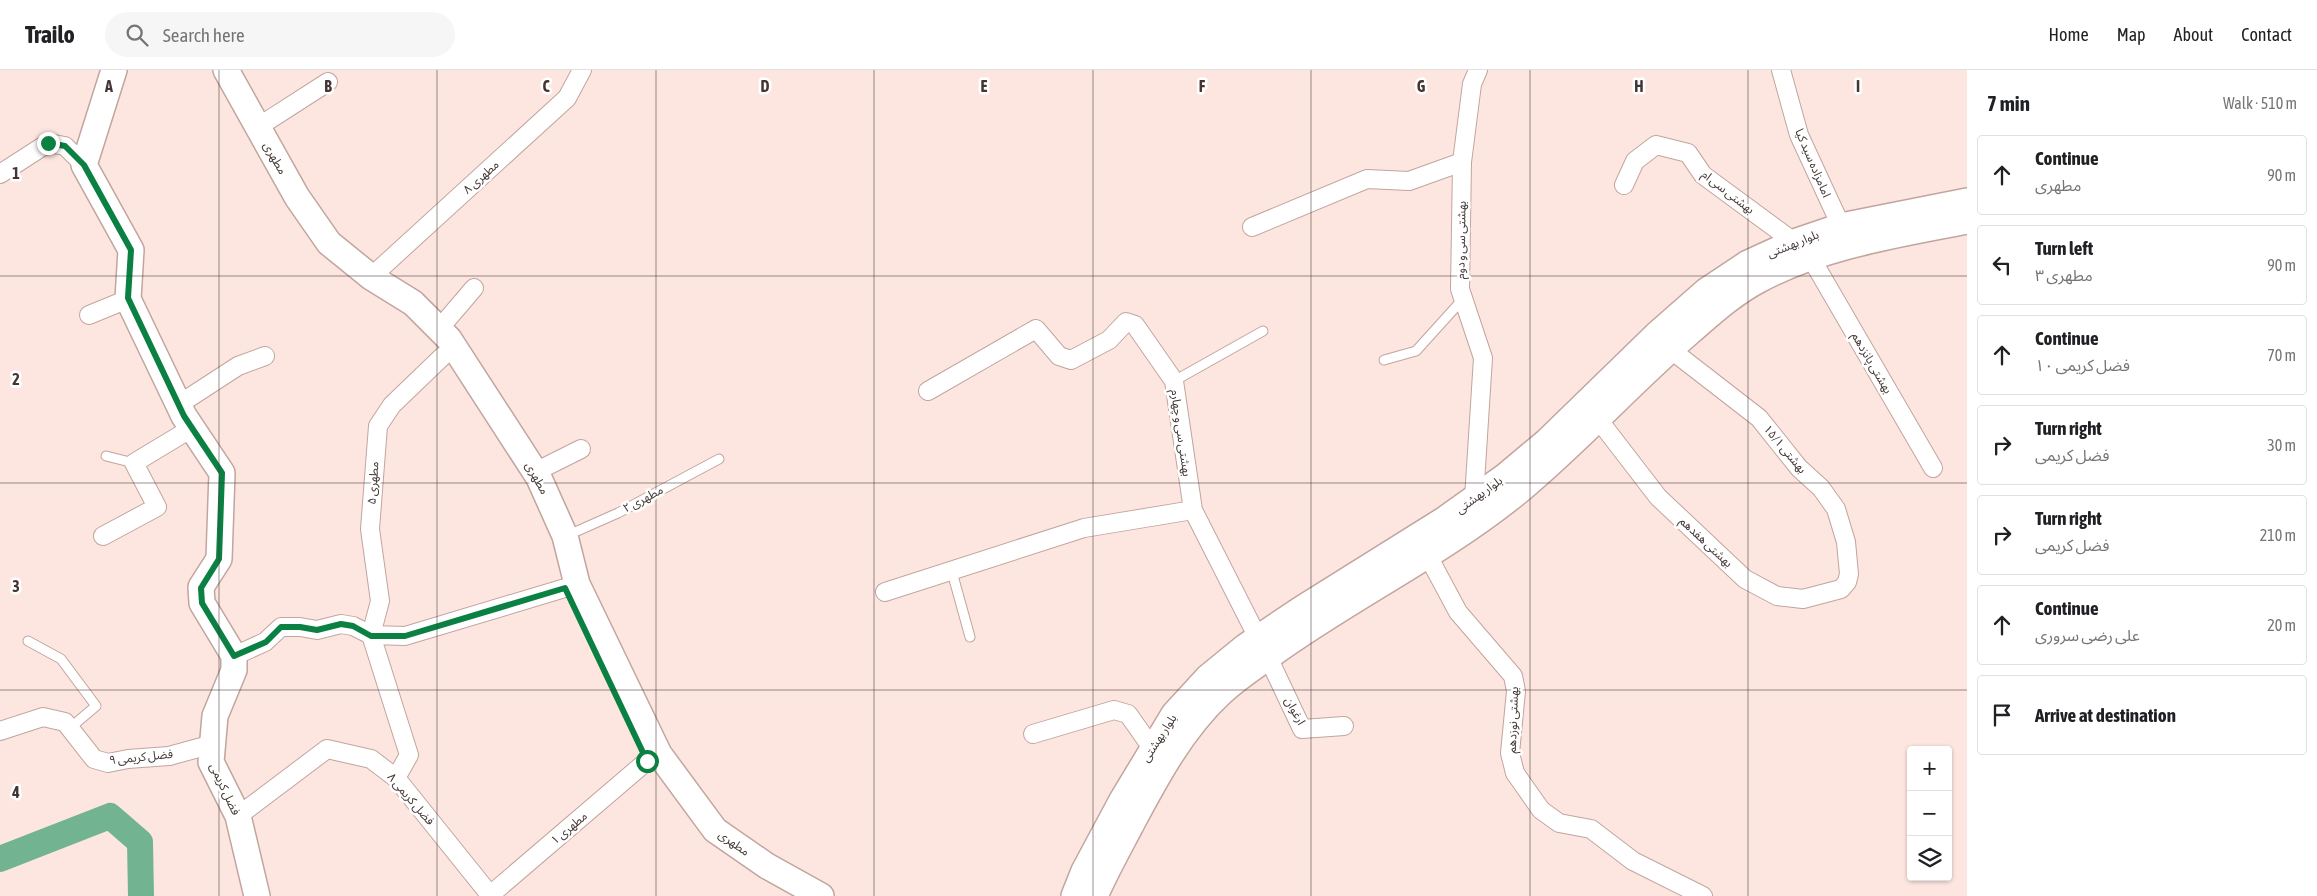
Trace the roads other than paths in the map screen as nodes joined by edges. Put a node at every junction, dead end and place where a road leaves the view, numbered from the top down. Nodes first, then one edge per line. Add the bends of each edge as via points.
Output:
1 (210, 70) edge
2 (226, 70) edge
3 (582, 70) edge
4 (1478, 70) edge
5 (1781, 70) edge
6 (109, 73) edge
7 (328, 82) dead end
8 (258, 127) junction
9 (1462, 162) junction
10 (84, 165) junction
11 (0, 174) edge
12 (1624, 185) dead end
13 (1967, 201) edge
14 (1967, 221) edge
15 (1841, 226) junction
16 (1252, 227) dead end
17 (1803, 250) junction
18 (371, 277) junction
19 (474, 288) dead end
20 (128, 298) junction
21 (1463, 298) junction
22 (89, 315) dead end
23 (439, 329) junction
24 (1263, 331) dead end
25 (1670, 349) junction
26 (265, 356) dead end
27 (443, 356) junction
28 (1384, 360) dead end
29 (1174, 381) junction
30 (928, 390) dead end
31 (178, 405) junction
32 (1598, 418) junction
33 (192, 428) junction
34 (581, 449) dead end
35 (106, 456) dead end
36 (719, 459) dead end
37 (134, 463) junction
38 (1932, 468) dead end
39 (535, 472) junction
40 (1474, 498) junction
41 (1192, 510) junction
42 (103, 536) dead end
43 (565, 536) junction
44 (1427, 554) junction
45 (952, 572) junction
46 (1847, 582) joint
47 (565, 588) junction
48 (885, 592) dead end
49 (371, 636) junction
50 (970, 638) dead end
51 (28, 642) dead end
52 (1263, 648) junction
53 (234, 656) junction
54 (1344, 726) dead end
55 (70, 728) junction
56 (0, 732) edge
57 (1033, 734) dead end
58 (212, 744) junction
59 (1152, 748) junction
60 (647, 761) junction
61 (396, 778) junction
62 (238, 816) junction
63 (490, 895) edge
64 (258, 896) edge
65 (793, 896) edge
66 (821, 896) edge
67 (1074, 896) edge
68 (1095, 896) edge
69 (1704, 896) edge

1 - 27 main road, مطهری via 286,204 319,253 363,288 404,314
2 - 8 main road, مطهری
3 - 18 street, مطهری ۸ via 567,98
4 - 9 street, بهشتی سی و دوم via 1472,84
5 - 15 street, امامزاده سید کیا via 1799,135
6 - 10 main road
7 - 8 street
8 - 18 main road, مطهری via 297,197 329,243
9 - 16 street via 1409,181 1367,179
9 - 21 street, بهشتی سی و دوم via 1460,289
10 - 11 street via 65,146 48,143
10 - 20 main road via 131,250
12 - 17 street, بهشتی سی ام via 1635,161 1656,145 1688,153 1703,175
13 - 15 main road, بلوار بهشتی
14 - 17 main road, بلوار بهشتی via 1853,245
15 - 17 main road, بلوار بهشتی
17 - 25 main road, بلوار بهشتی via 1719,307
17 - 38 street, بهشتی پانزدهم
17 - 40 main road, بلوار بهشتی via 1748,263 1706,292 1608,379 1547,440
18 - 23 main road, مطهری via 412,303
19 - 23 street
20 - 22 street
20 - 31 main road
21 - 28 lane via 1416,351
21 - 40 street, بهشتی سی و دوم via 1483,358
23 - 39 main road, مطهری via 449,339
24 - 29 lane
25 - 32 main road, بلوار بهشتی
25 - 46 street, ۱۵/۱ بهشتی via 1760,418 1799,468 1821,488 1836,509 1846,542
26 - 31 street via 238,366
27 - 47 main road, مطهری via 528,485 553,541
27 - 49 street, مطهری ۵ via 392,405 378,426 370,529 380,601
29 - 30 street, بهشتی سی و چهارم via 1135,325 1126,322 1109,340 1071,360 1059,356 1036,329
29 - 41 street, بهشتی سی و چهارم
31 - 33 main road
32 - 44 main road, بلوار بهشتی via 1516,493
32 - 46 street, بهشتی هفدهم via 1658,496 1745,579 1777,596 1803,598 1841,589
33 - 37 street
33 - 53 main road via 222,473 219,559 201,588 202,603
34 - 39 street
35 - 37 lane
36 - 43 lane, مطهری ۲ via 618,513
37 - 42 street via 157,507
39 - 43 main road, مطهری
40 - 52 main road, بلوار بهشتی
41 - 45 street via 1084,528
41 - 52 street, بهشتی سی و چهارم
43 - 66 main road, مطهری via 577,584 659,754 715,830 766,866
44 - 52 main road, بلوار بهشتی via 1312,626
44 - 69 street, بهشتی نوزدهم via 1458,612 1513,676 1516,691 1510,753 1514,773 1541,810 1559,823 1591,829 1633,861
45 - 48 street
45 - 50 lane
47 - 49 street via 405,636
47 - 60 main road, مطهری
49 - 53 street via 353,626 341,624 317,630 281,627 266,642
49 - 61 street via 409,755
51 - 55 lane via 61,659 96,706
52 - 54 street, ارغوان via 1302,729
52 - 59 main road, بلوار بهشتی via 1208,677 1174,714
52 - 68 main road, بلوار بهشتی via 1189,726 1140,809
53 - 58 main road, فضل کریمی via 234,670 216,716
55 - 56 street, فضل کریمی ۹ via 65,722 42,717
55 - 58 street, فضل کریمی ۹ via 94,759 108,763 169,756
57 - 59 street via 1114,710 1128,714
58 - 62 main road, فضل کریمی via 211,762
59 - 67 main road, بلوار بهشتی via 1084,871
60 - 63 street, مطهری ۱
60 - 65 main road, مطهری via 706,839 759,878
61 - 62 street, فضل کریمی ۸ via 371,759 327,749
61 - 63 street, فضل کریمی ۸
62 - 64 main road, فضل کریمی

